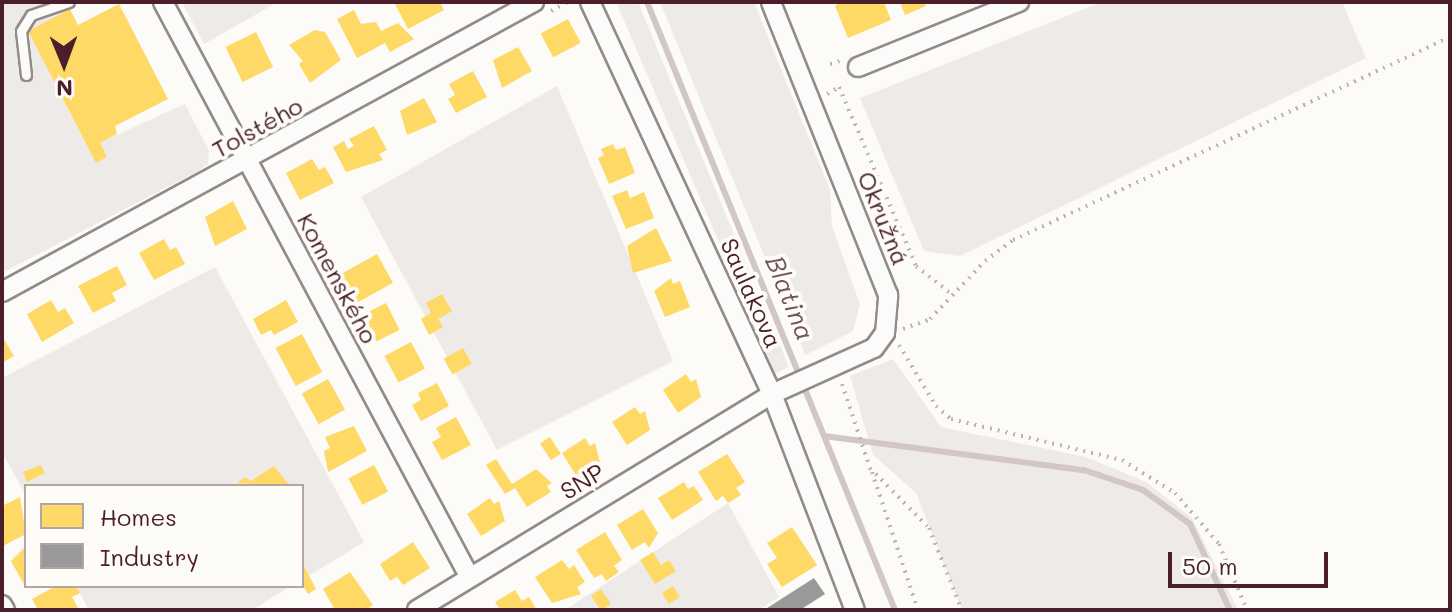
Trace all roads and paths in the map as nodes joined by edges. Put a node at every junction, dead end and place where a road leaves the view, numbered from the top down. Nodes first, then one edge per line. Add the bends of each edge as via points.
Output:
1 (29, 2) edge
2 (69, 2) edge
3 (163, 2) edge
4 (534, 2) edge
5 (590, 2) edge
6 (771, 2) edge
7 (1019, 2) edge
8 (31, 15) junction
9 (1450, 37) edge
10 (858, 67) dead end
11 (26, 75) dead end
12 (839, 87) dead end
13 (248, 160) junction
14 (2, 292) edge
15 (954, 296) junction
16 (885, 333) junction
17 (829, 371) junction
18 (779, 391) junction
19 (870, 468) junction
20 (469, 576) junction
21 (417, 610) edge
22 (855, 610) edge
23 (918, 610) edge
24 (962, 610) edge
25 (1247, 610) edge

1 - 8 lane
2 - 8 lane
3 - 13 street, Komenského
4 - 13 street, Tolstého
5 - 18 street, Saulakova
6 - 16 street, Okružná via 888,295
7 - 10 street
8 - 11 lane via 21,31
9 - 15 path via 1013,240 985,261
12 - 15 path via 898,234 916,266
13 - 14 street, Tolstého
13 - 20 street, Komenského
15 - 16 path via 930,319
16 - 17 street via 874,348
16 - 25 path via 897,342 936,406 951,419 1122,460 1175,493 1219,544
17 - 18 street
17 - 19 path
18 - 20 street, SNP
18 - 22 street, Saulakova
19 - 23 path
19 - 24 path via 929,528
20 - 21 street, SNP

